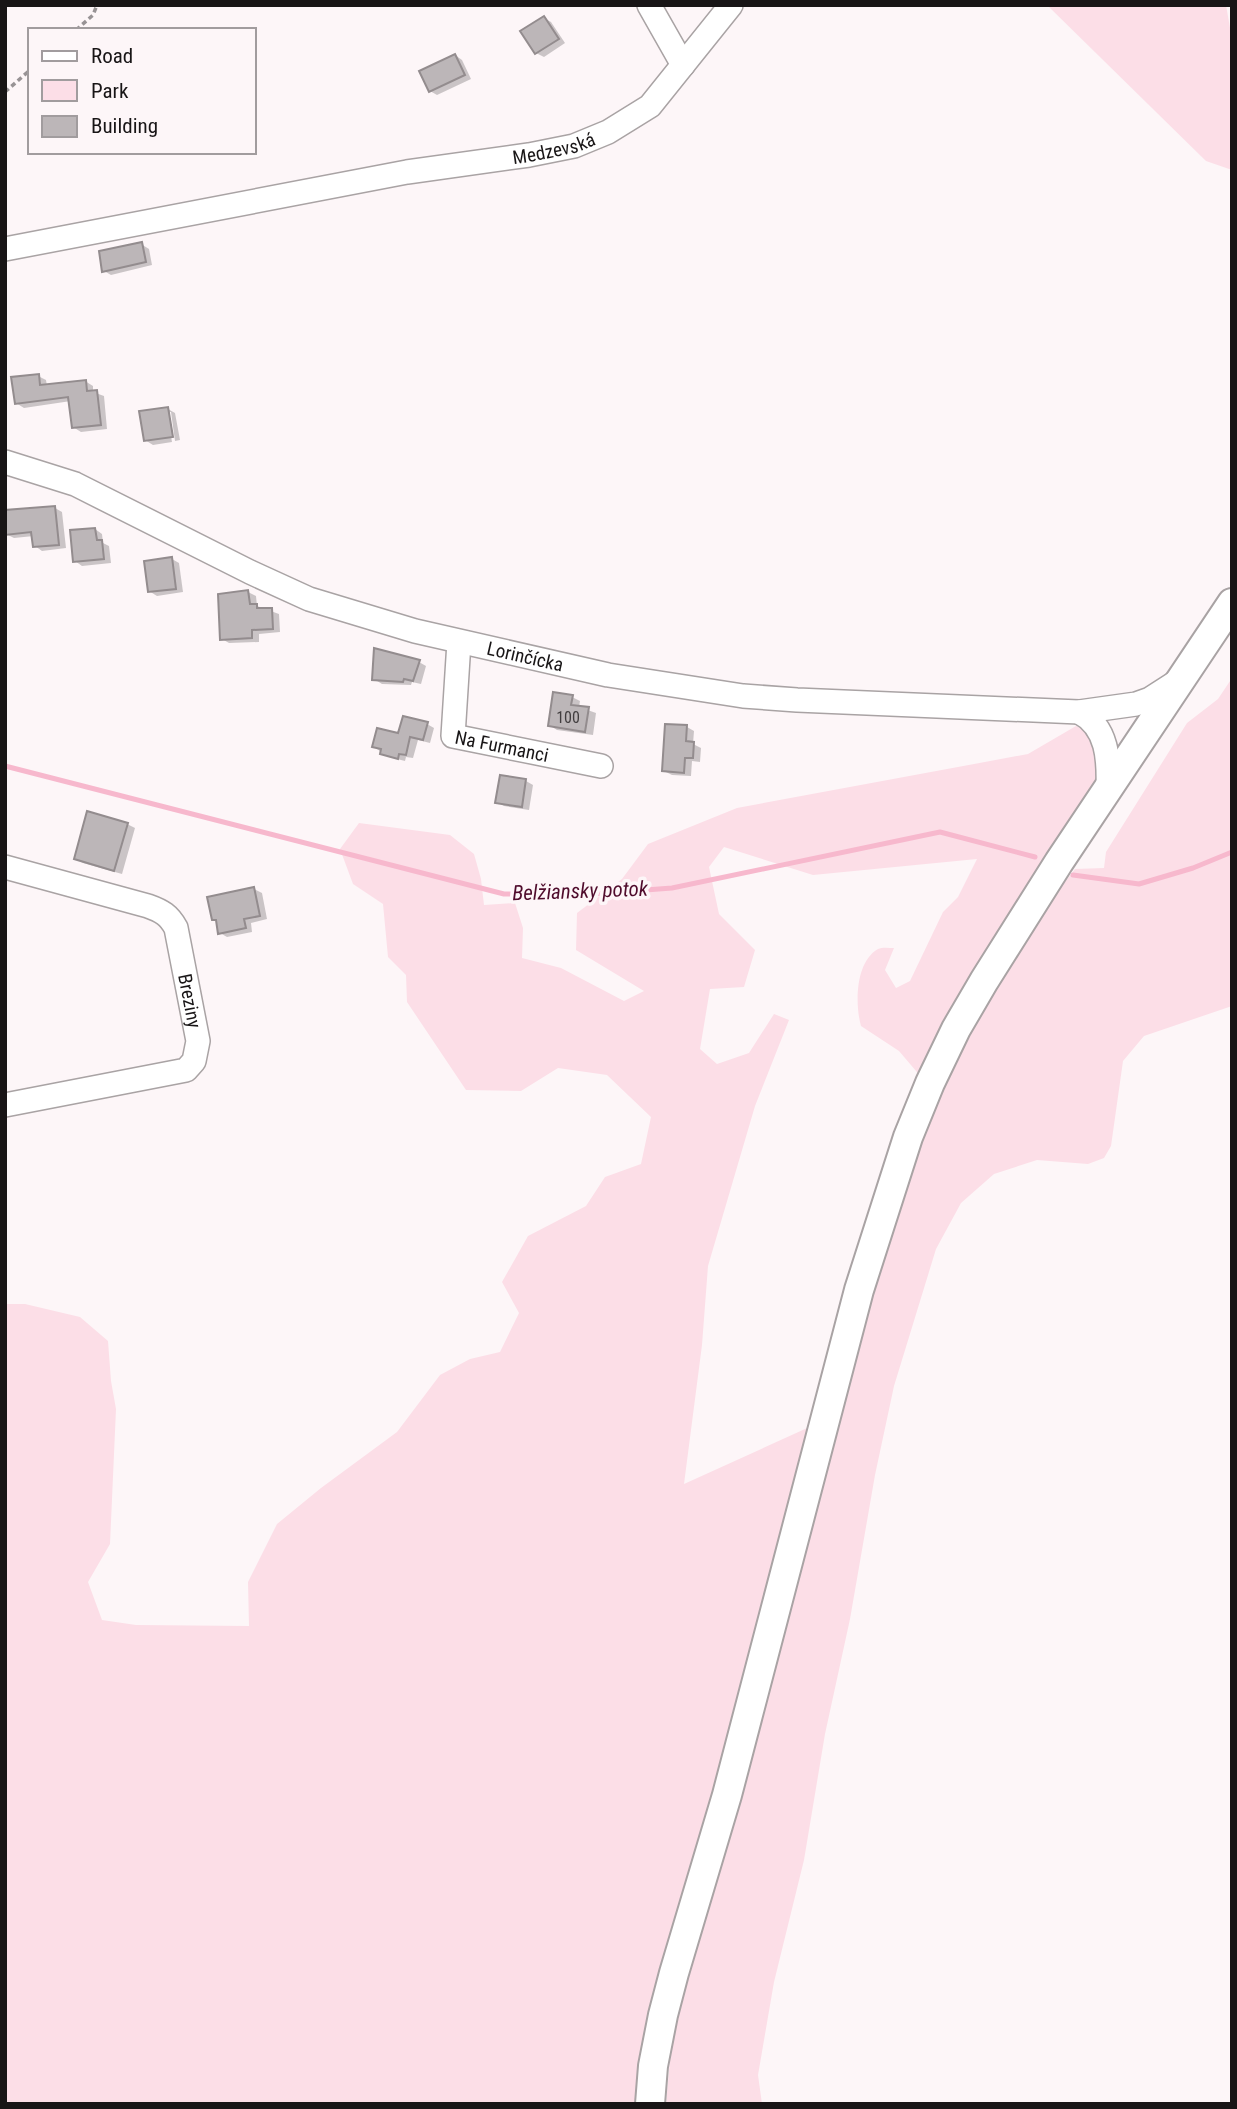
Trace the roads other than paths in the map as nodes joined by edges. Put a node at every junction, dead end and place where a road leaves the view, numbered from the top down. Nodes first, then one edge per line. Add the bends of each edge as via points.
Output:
1 (649, 5) edge
2 (731, 5) edge
3 (683, 65) junction
4 (5, 249) edge
5 (5, 462) edge
6 (1232, 603) edge
7 (459, 642) junction
8 (1180, 681) junction
9 (1115, 708) junction
10 (1088, 719) junction
11 (1143, 736) junction
12 (601, 766) dead end
13 (1108, 789) junction
14 (5, 867) edge
15 (5, 1105) edge
16 (650, 2104) edge

1 - 3 street
2 - 3 street, Medzevská
3 - 4 street, Medzevská via 650,106 574,146 407,172
5 - 7 street, Lorinčícka via 75,484 309,599
6 - 8 main road
7 - 10 street, Lorinčícka via 608,675 743,696 1028,709
7 - 12 street, Na Furmanci via 453,736
8 - 9 street via 1150,699
8 - 11 main road
9 - 10 street
9 - 11 street via 1132,716
10 - 11 street
10 - 13 street via 1107,754
11 - 13 main road
13 - 16 main road via 956,1029 900,1160 859,1290 727,1795 663,2015
14 - 15 street, Breziny via 161,910 170,918 176,928 198,1041 194,1061 186,1070

